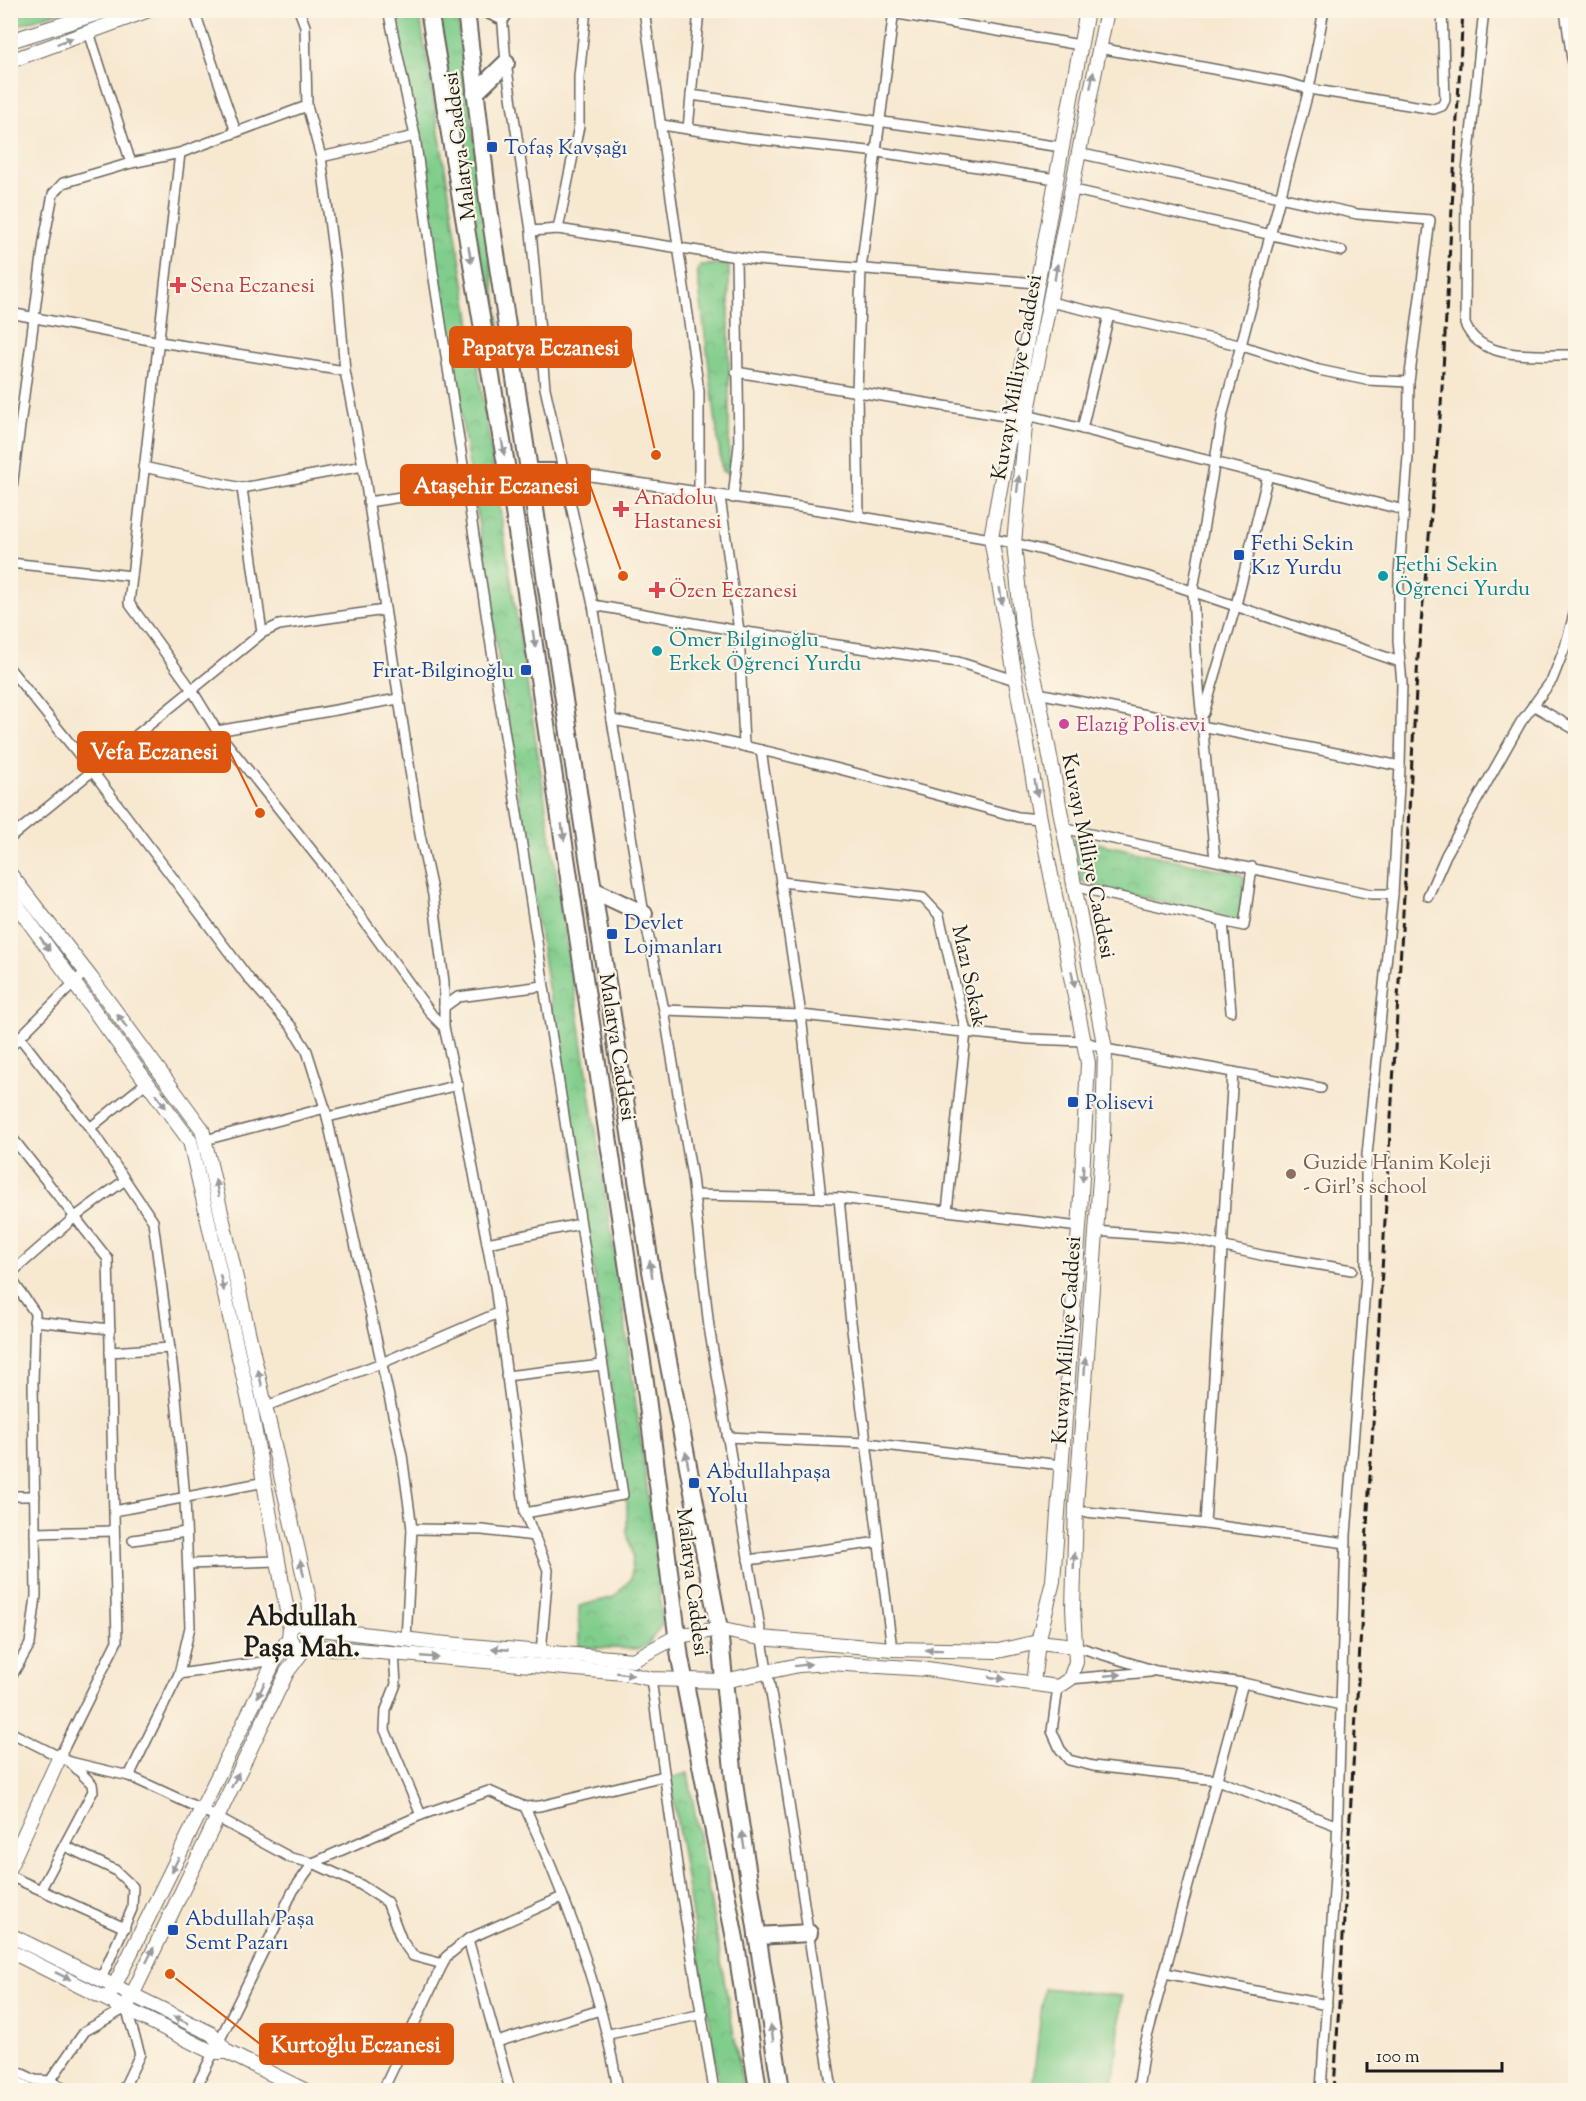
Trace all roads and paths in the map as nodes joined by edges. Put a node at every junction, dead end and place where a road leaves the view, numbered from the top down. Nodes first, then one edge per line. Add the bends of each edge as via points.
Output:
1 (108, 10) edge
2 (149, 10) edge
3 (194, 10) edge
4 (299, 10) edge
5 (388, 10) edge
6 (429, 10) edge
7 (466, 10) edge
8 (586, 10) edge
9 (644, 10) edge
10 (699, 10) edge
11 (875, 10) edge
12 (1087, 10) edge
13 (1107, 10) edge
14 (1324, 10) edge
15 (1442, 10) edge
16 (1484, 10) edge
17 (1565, 10) edge
18 (498, 12) edge
19 (894, 12) edge
20 (89, 32) junction
21 (10, 41) edge
22 (1080, 45) junction
23 (1099, 48) junction
24 (10, 61) edge
25 (506, 63) junction
26 (1575, 88) edge
27 (1310, 89) junction
28 (476, 93) junction
29 (691, 94) junction
30 (307, 106) junction
31 (881, 122) junction
32 (662, 125) junction
33 (688, 129) junction
34 (236, 132) junction
35 (415, 136) junction
36 (1062, 147) junction
37 (878, 152) junction
38 (180, 153) junction
39 (1078, 153) junction
40 (321, 157) junction
41 (131, 163) junction
42 (1056, 179) junction
43 (1070, 189) junction
44 (1281, 199) junction
45 (558, 229) junction
46 (531, 231) junction
47 (1270, 237) junction
48 (677, 248) junction
49 (1342, 251) dead end
50 (736, 257) junction
51 (861, 268) junction
52 (1036, 283) junction
53 (1050, 302) junction
54 (10, 313) edge
55 (1109, 315) junction
56 (36, 317) junction
57 (160, 342) junction
58 (1239, 345) junction
59 (1575, 355) edge
60 (345, 371) junction
61 (736, 372) junction
62 (1409, 382) junction
63 (857, 392) junction
64 (1027, 415) junction
65 (1011, 417) junction
66 (1082, 429) junction
67 (1215, 461) junction
68 (363, 466) junction
69 (144, 467) junction
70 (530, 472) junction
71 (564, 472) junction
72 (1268, 475) junction
73 (467, 487) junction
74 (242, 488) junction
75 (699, 494) junction
76 (720, 497) junction
77 (734, 498) junction
78 (368, 502) junction
79 (10, 503) edge
80 (1404, 510) junction
81 (859, 516) junction
82 (992, 538) junction
83 (1014, 543) junction
84 (10, 563) edge
85 (132, 576) junction
86 (1193, 590) junction
87 (592, 605) junction
88 (1236, 605) junction
89 (1575, 607) edge
90 (384, 610) junction
91 (739, 631) junction
92 (262, 633) junction
93 (1400, 662) junction
94 (10, 669) edge
95 (1015, 680) junction
96 (192, 690) junction
97 (1038, 693) junction
98 (398, 699) junction
99 (1533, 705) junction
100 (612, 720) junction
101 (1203, 721) junction
102 (1575, 730) edge
103 (217, 731) junction
104 (744, 746) junction
105 (761, 750) junction
106 (1400, 766) junction
107 (93, 772) junction
108 (1040, 819) junction
109 (1062, 828) junction
110 (10, 838) edge
111 (1215, 860) junction
112 (1252, 867) junction
113 (10, 874) edge
114 (781, 882) junction
115 (1073, 886) junction
116 (593, 891) junction
117 (1393, 894) junction
118 (1428, 896) dead end
119 (10, 897) edge
120 (644, 914) junction
121 (1223, 922) junction
122 (86, 971) junction
123 (74, 983) junction
124 (543, 986) junction
125 (444, 1007) junction
126 (664, 1010) junction
127 (1231, 1011) dead end
128 (801, 1015) junction
129 (444, 1028) junction
130 (966, 1032) junction
131 (21, 1039) junction
132 (1084, 1041) junction
133 (10, 1047) edge
134 (1105, 1049) junction
135 (1233, 1072) junction
136 (147, 1082) junction
137 (458, 1085) junction
138 (1321, 1088) dead end
139 (326, 1112) junction
140 (90, 1128) junction
141 (10, 1135) edge
142 (205, 1140) junction
143 (125, 1180) junction
144 (694, 1195) junction
145 (821, 1198) junction
146 (839, 1198) junction
147 (947, 1211) junction
148 (75, 1216) junction
149 (580, 1224) junction
150 (1079, 1227) junction
151 (1095, 1231) junction
152 (487, 1243) junction
153 (1224, 1247) junction
154 (10, 1260) edge
155 (1352, 1270) dead end
156 (13, 1273) edge
157 (498, 1312) junction
158 (34, 1321) junction
159 (110, 1329) junction
160 (170, 1348) junction
161 (110, 1352) junction
162 (384, 1362) junction
163 (602, 1365) junction
164 (506, 1376) junction
165 (266, 1406) junction
166 (727, 1437) junction
167 (866, 1443) junction
168 (1062, 1466) junction
169 (265, 1482) junction
170 (10, 1496) edge
171 (35, 1496) junction
172 (185, 1498) junction
173 (114, 1511) junction
174 (1076, 1511) junction
175 (525, 1513) junction
176 (1205, 1524) junction
177 (411, 1529) junction
178 (114, 1531) junction
179 (186, 1532) junction
180 (35, 1533) junction
181 (535, 1536) junction
182 (133, 1540) dead end
183 (879, 1542) junction
184 (1346, 1543) junction
185 (748, 1560) junction
186 (277, 1561) junction
187 (188, 1564) junction
188 (312, 1627) junction
189 (719, 1629) junction
190 (290, 1633) junction
191 (678, 1636) junction
192 (760, 1638) junction
193 (406, 1639) junction
194 (1038, 1642) junction
195 (1075, 1646) junction
196 (307, 1647) junction
197 (892, 1649) junction
198 (541, 1653) junction
199 (394, 1654) junction
200 (275, 1660) junction
201 (1156, 1671) junction
202 (767, 1672) junction
203 (179, 1674) junction
204 (10, 1679) edge
205 (651, 1679) junction
206 (724, 1681) junction
207 (683, 1682) junction
208 (1033, 1683) junction
209 (1064, 1683) junction
210 (1244, 1683) junction
211 (1341, 1705) junction
212 (10, 1732) edge
213 (65, 1759) junction
214 (129, 1776) junction
215 (664, 1776) junction
216 (1217, 1780) junction
217 (525, 1807) junction
218 (203, 1810) junction
219 (421, 1815) junction
220 (217, 1818) junction
221 (1338, 1826) junction
222 (65, 1846) junction
223 (313, 1863) junction
224 (10, 1866) edge
225 (10, 1876) edge
226 (41, 1889) junction
227 (562, 1897) junction
228 (125, 1928) junction
229 (808, 1933) junction
230 (10, 1935) edge
231 (757, 1936) junction
232 (468, 1939) junction
233 (10, 1951) edge
234 (443, 1964) junction
235 (1165, 1973) junction
236 (101, 1979) junction
237 (112, 1993) junction
238 (128, 2002) junction
239 (1327, 2005) junction
240 (600, 2010) junction
241 (703, 2014) junction
242 (609, 2034) junction
243 (497, 2042) junction
244 (215, 2046) junction
245 (10, 2068) edge
246 (10, 2078) edge
247 (50, 2080) junction
248 (34, 2091) edge
249 (69, 2091) edge
250 (123, 2091) edge
251 (195, 2091) edge
252 (304, 2091) edge
253 (382, 2091) edge
254 (510, 2091) edge
255 (618, 2091) edge
256 (714, 2091) edge
257 (758, 2091) edge
258 (781, 2091) edge
259 (832, 2091) edge
260 (1138, 2091) edge
261 (1321, 2091) edge

1 - 21 main road
2 - 20 main road
3 - 34 street
4 - 30 street via 305,26
5 - 35 street
6 -> 191 highway, Malatya Caddesi via 514,512 645,1382
7 - 28 highway, Malatya Caddesi
8 - 45 street via 579,126
9 - 32 street
10 - 29 street
11 - 19 street
12 - 22 main road, Kuvayı Milliye Caddesi
13 - 23 main road, Kuvayı Milliye Caddesi
14 - 27 street
15 - 27 street via 1445,97 1439,108
16 - 59 street via 1466,181 1465,324 1476,342 1488,349
17 - 26 street
18 - 25 street
19 - 22 street
19 - 31 street
24 -> 20 main road
20 - 41 street
22 - 36 main road, Kuvayı Milliye Caddesi
23 - 27 street
39 -> 23 main road, Kuvayı Milliye Caddesi
25 - 28 highway
25 - 46 street
27 - 44 street
28 - 70 highway, Malatya Caddesi via 488,201
29 - 31 street
29 - 33 street
30 - 34 street
30 - 40 street
31 - 36 street
31 - 37 street
32 - 33 street
32 - 48 street
33 - 37 street
34 - 38 street
35 - 40 street
35 - 73 street
36 - 42 main road, Kuvayı Milliye Caddesi
37 - 42 street
37 - 51 street
38 - 41 street
38 - 57 street
39 - 43 main road, Kuvayı Milliye Caddesi
39 - 44 street
40 - 60 street
41 - 56 street via 63,183 53,194
42 - 52 main road, Kuvayı Milliye Caddesi
43 - 47 street
53 -> 43 main road, Kuvayı Milliye Caddesi
44 - 47 street
44 - 62 street via 1357,214 1430,220
45 - 46 street
45 - 48 street
46 - 71 street via 545,388
47 - 49 street
47 - 58 street
48 - 50 street
48 - 75 street via 699,391
50 - 51 street
50 - 61 street
51 - 52 street
51 - 63 street
52 - 65 main road, Kuvayı Milliye Caddesi
53 - 55 street
53 - 64 main road, Kuvayı Milliye Caddesi
54 - 56 street
55 - 58 street
55 - 66 street
56 - 57 street
56 - 79 street
57 - 60 street
57 - 69 street
58 - 62 street via 1319,370 1366,380
58 - 67 street
60 - 68 street
61 - 63 street
61 - 77 street via 739,445
62 - 80 street
63 - 65 street
63 - 81 street
64 - 66 street
83 -> 64 main road, Kuvayı Milliye Caddesi
65 - 82 main road, Kuvayı Milliye Caddesi
66 - 67 street
67 - 72 street
67 - 86 street
68 - 74 street
68 - 78 street
69 - 74 street
69 - 85 street
70 - 71 highway
70 - 116 highway, Malatya Caddesi
71 - 75 street
71 - 87 street
72 - 80 street
72 - 88 street
73 - 78 street
73 - 124 street
74 - 92 street
75 - 76 street
76 - 77 street
76 - 91 street
77 - 81 street
78 - 90 street
80 - 93 street via 1399,574
81 - 82 street
82 - 83 street
82 -> 95 main road, Kuvayı Milliye Caddesi
83 - 86 street
83 - 97 main road, Kuvayı Milliye Caddesi via 1022,626
84 - 85 street
85 - 96 street via 129,603
86 - 88 street
86 - 101 street
87 - 91 street
87 - 100 street
88 - 93 street
88 - 101 street
89 - 99 street via 1552,680
90 - 92 street via 279,625
90 - 98 street
91 - 95 street via 958,662
91 - 104 street
92 - 96 street
93 - 106 street
94 - 107 street
95 -> 108 main road, Kuvayı Milliye Caddesi
96 - 103 street
96 - 107 street
97 - 101 street
97 - 109 main road, Kuvayı Milliye Caddesi
98 - 103 street
98 - 125 street via 433,895
99 - 102 street
99 - 118 street via 1446,855
100 - 104 street
100 - 120 street
101 - 106 street
101 - 111 street
103 - 129 street via 325,867
104 - 105 street
105 - 108 street via 1018,817
105 - 114 street
106 - 117 street
107 - 110 street
107 - 139 street via 250,980 292,1027 307,1051
108 -> 132 main road, Kuvayı Milliye Caddesi
109 - 111 street
109 - 115 main road, Kuvayı Milliye Caddesi
111 - 112 street
112 - 117 street via 1371,894
112 - 121 street via 1244,926
113 - 122 main road
114 - 128 street
114 - 130 street, Mazı Sokak via 923,898 939,915
115 - 121 street
115 - 134 main road, Kuvayı Milliye Caddesi
116 - 120 highway
189 -> 116 highway, Malatya Caddesi via 651,1271
117 - 184 street via 1366,1165 1366,1276
119 -> 123 main road
120 - 126 street
121 - 127 street
122 - 123 street
142 -> 122 main road via 202,1129
123 - 131 street
123 - 136 main road
124 - 125 street via 458,997
124 - 149 street
125 - 129 street
126 - 128 street
126 - 144 street
128 - 130 street
128 - 145 street
129 - 137 street
130 - 132 street
130 - 147 street, Mazı Sokak
131 - 133 street
131 - 140 street
132 - 134 street
132 -> 150 main road, Kuvayı Milliye Caddesi via 1088,1063
134 - 135 street
134 - 151 main road, Kuvayı Milliye Caddesi
135 - 138 street
135 - 153 street
136 - 140 street
136 -> 169 main road via 190,1141
137 - 139 street
137 - 152 street
139 - 142 street
139 - 162 street
140 - 143 street
141 - 148 street
165 -> 142 main road
143 - 148 street
143 - 160 street via 153,1221
144 - 145 street
144 - 166 street via 709,1328
145 - 146 street
146 - 147 street
146 - 167 street
147 - 150 street
148 - 156 street
148 - 159 street via 108,1259
149 - 152 street
149 - 163 street
150 - 168 main road, Kuvayı Milliye Caddesi
151 - 153 street via 1185,1238
174 -> 151 main road, Kuvayı Milliye Caddesi
152 - 157 street
153 - 155 street
153 - 176 street
154 - 156 street
156 - 158 street via 35,1313
157 - 162 street
157 - 164 street
158 - 159 street
158 - 171 street
159 - 161 street
160 - 161 street
160 - 172 street
161 - 173 street
162 - 165 street
162 - 177 street
163 - 164 street
163 - 175 street via 622,1495
164 - 175 street
188 -> 165 main road
166 - 167 street
166 - 185 street
167 - 168 street
167 - 183 street
168 - 194 main road, Kuvayı Milliye Caddesi via 1053,1581
169 - 172 street
169 - 186 main road
170 - 171 street
171 - 180 street
172 - 173 street
172 - 179 street
173 - 178 street
174 - 176 street
195 -> 174 main road, Kuvayı Milliye Caddesi
175 - 181 street
176 - 184 street
177 - 181 street via 482,1530
177 - 193 street
178 - 180 street
178 - 213 street via 117,1641
179 - 182 street
179 - 187 street
180 - 204 street via 36,1596 30,1644
181 - 198 street via 548,1570
183 - 185 street
183 - 197 street
184 - 211 street
185 - 192 street
186 - 187 street
186 - 190 main road
187 - 203 street via 190,1627
188 - 190 main road via 299,1622
188 - 193 main road
188 - 196 main road via 315,1637
189 - 191 main road
189 - 192 main road
189 - 206 highway, Malatya Caddesi
190 - 196 main road via 295,1647
190 - 200 main road
191 - 198 main road via 633,1660
191 - 207 highway, Malatya Caddesi
192 - 197 main road
192 - 202 street
198 -> 193 main road
194 - 195 main road
194 -> 197 main road via 998,1651
194 - 208 main road, Kuvayı Milliye Caddesi
195 - 201 street
195 - 209 main road, Kuvayı Milliye Caddesi via 1076,1662
196 - 199 main road
220 -> 196 main road via 287,1672
199 -> 205 main road via 624,1673
199 - 219 street via 396,1684 386,1710 385,1730
200 - 203 street
200 -> 218 main road
209 -> 201 street
201 - 210 street
202 - 206 main road
202 -> 208 main road via 830,1663 927,1669
202 - 229 street
203 - 214 street
205 - 207 main road
205 - 215 street
206 - 207 main road
231 -> 206 highway, Malatya Caddesi via 735,1790
207 - 257 highway, Malatya Caddesi via 736,1944
208 - 209 main road
209 - 216 street via 1053,1731 1069,1760
210 - 211 street
210 - 216 street
211 - 221 street
212 - 213 street
213 - 214 street
213 - 222 street via 92,1784 93,1791
213 - 224 main road
214 - 218 street
215 - 217 street
215 - 241 street
216 - 221 street
216 - 235 street
217 - 219 street via 489,1791
217 - 227 street
218 - 220 street
218 -> 237 main road
219 - 223 street
220 - 223 street via 291,1858
238 -> 220 main road
221 - 239 street
222 - 226 street
222 - 228 street via 115,1870 133,1887 132,1909
223 - 234 street via 387,1902 402,1941 413,1956
223 - 244 street via 293,1892
225 - 226 street
226 - 228 street
227 - 232 street
227 - 240 street
228 - 236 street
229 - 231 highway
229 - 259 street
230 - 236 main road
258 -> 231 highway, Malatya Caddesi
232 - 234 street
232 - 243 street
233 -> 237 main road
234 - 253 street
235 - 239 street
235 - 260 street via 1144,2048
236 - 237 main road
237 - 238 main road
238 - 244 main road
238 - 247 street via 85,2031
238 - 250 street via 140,2054
239 - 261 street
240 - 242 street
240 - 243 street
241 - 242 street
241 - 256 street
242 - 255 street
243 - 254 street
244 - 251 street
244 - 252 main road
245 - 247 street via 35,2080
246 - 248 street
247 - 249 street

